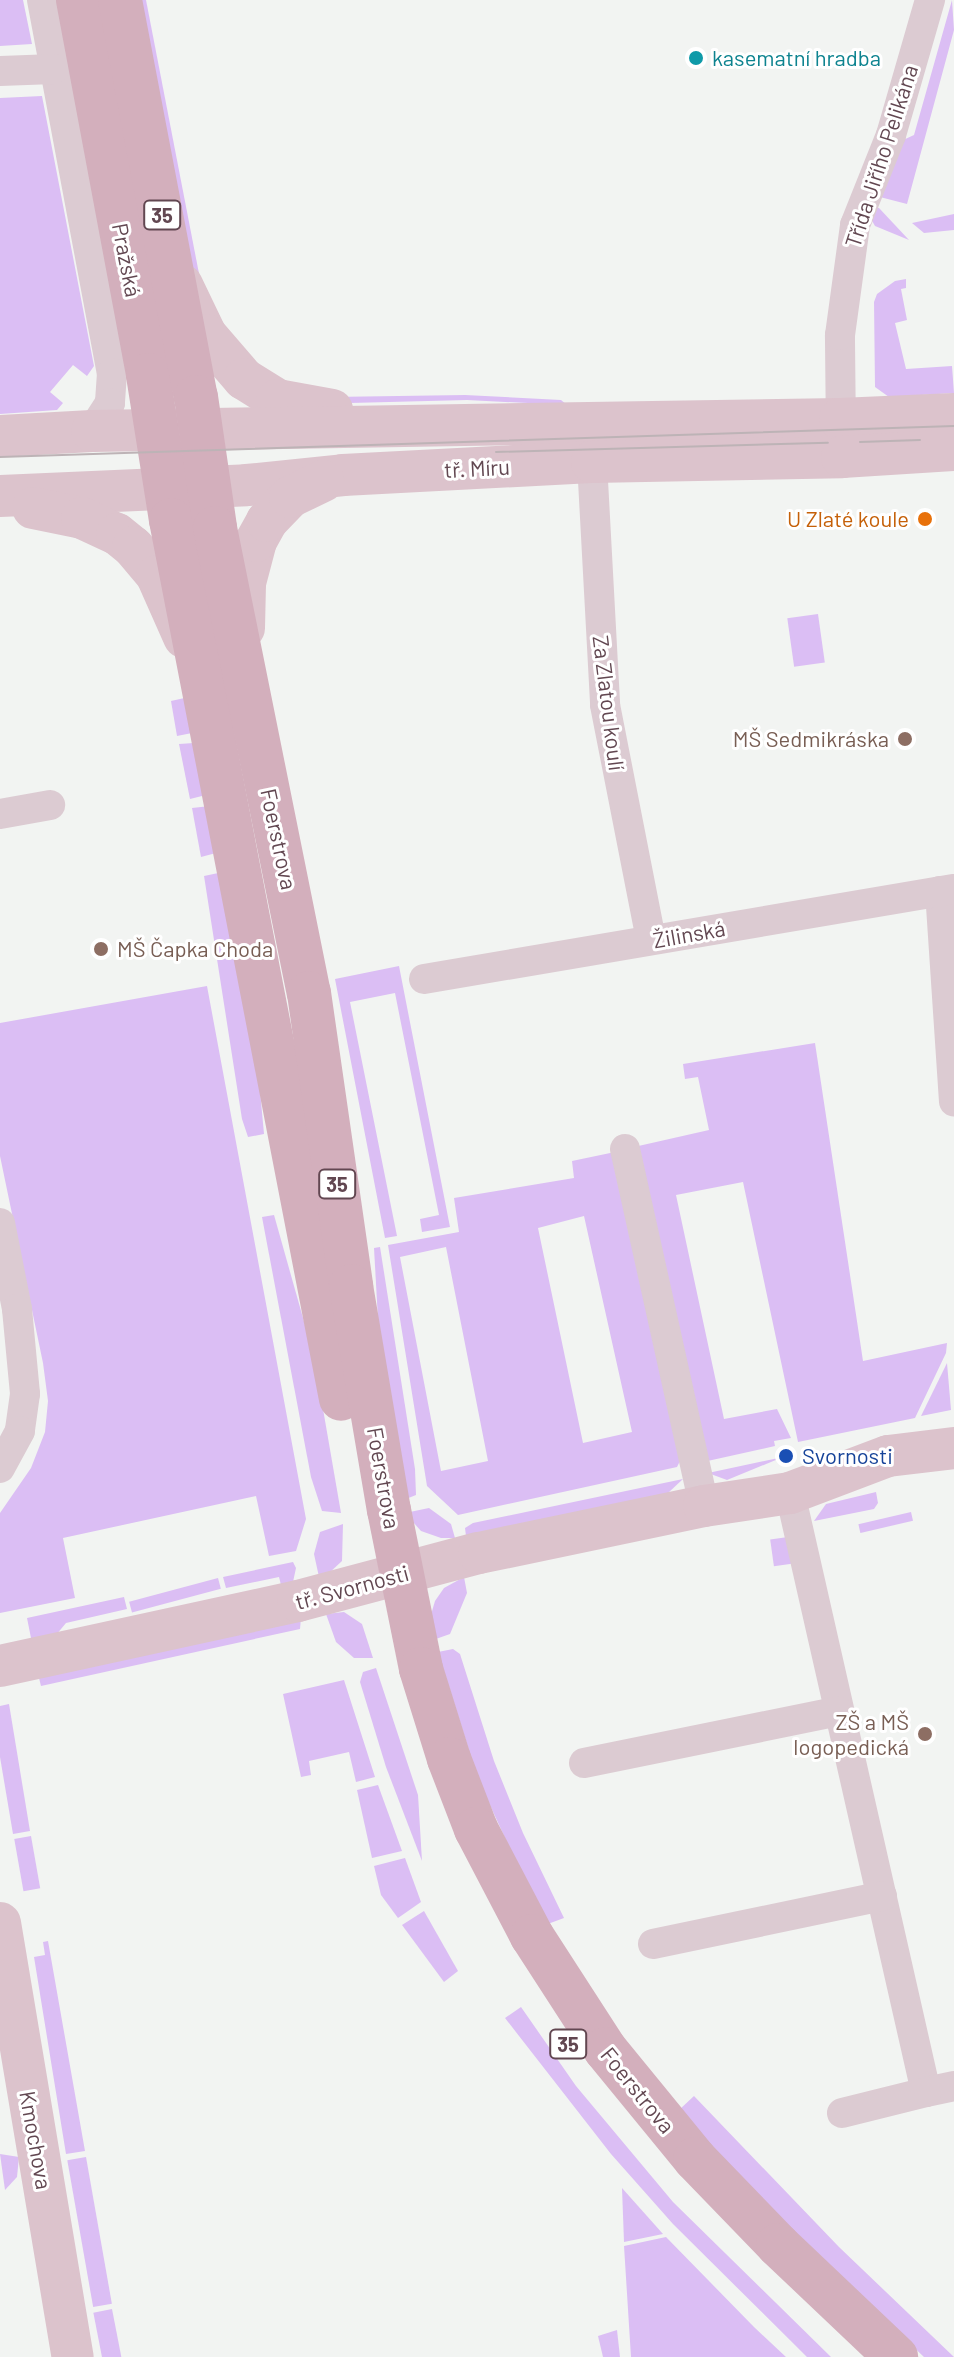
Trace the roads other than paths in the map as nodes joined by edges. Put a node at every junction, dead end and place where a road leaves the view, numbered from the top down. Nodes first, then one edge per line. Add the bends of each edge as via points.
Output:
1 (42, 0) edge
2 (78, 0) edge
3 (120, 0) edge
4 (930, 0) edge
5 (54, 69) junction
6 (0, 71) edge
7 (167, 242) junction
8 (954, 414) edge
9 (572, 421) junction
10 (92, 431) junction
11 (157, 431) junction
12 (0, 436) edge
13 (841, 438) junction
14 (954, 450) edge
15 (205, 456) junction
16 (592, 462) junction
17 (343, 475) junction
18 (0, 496) edge
19 (0, 502) edge
20 (168, 504) junction
21 (201, 679) junction
22 (246, 693) junction
23 (50, 805) dead end
24 (0, 814) edge
25 (947, 890) edge
26 (648, 927) junction
27 (424, 979) dead end
28 (954, 1102) edge
29 (625, 1149) dead end
30 (0, 1223) edge
31 (954, 1448) edge
32 (954, 1458) edge
33 (0, 1468) edge
34 (790, 1493) junction
35 (704, 1506) junction
36 (388, 1578) junction
37 (0, 1666) edge
38 (839, 1711) junction
39 (584, 1763) dead end
40 (882, 1896) junction
41 (0, 1923) edge
42 (653, 1944) dead end
43 (940, 2089) edge
44 (842, 2113) dead end
45 (73, 2357) edge
46 (857, 2357) edge
47 (896, 2357) edge

1 - 5 street, Pražská
2 - 11 main road, Pražská / 35
3 - 7 main road, Pražská / 35
4 - 13 street, Třída Jiřího Pelikána via 891,135 855,225 840,335
5 - 6 street
5 - 10 street, Pražská via 113,383 110,403
7 - 9 main road via 206,335 244,379 277,400 322,409 484,408
7 - 15 main road, Pražská / 35
8 - 13 main road, tř. Míru
9 - 13 main road, tř. Míru
9 - 15 main road, tř. Míru
10 - 11 main road, tř. Míru
10 - 12 main road, tř. Míru
11 - 15 main road, tř. Míru
11 - 20 main road, Pražská / 35
13 - 14 main road, tř. Míru
13 - 16 main road, tř. Míru
15 - 17 main road, tř. Míru
15 - 20 main road, tř. Míru
15 - 22 main road, Foerstrova / 35
16 - 17 main road, tř. Míru
16 - 26 street, Za Zlatou koulí via 605,705
17 - 22 main road via 290,497 256,541 244,594
18 - 20 main road, tř. Míru
19 - 21 main road via 82,518 133,547 166,592
20 - 21 main road, Foerstrova / 35
21 - 36 main road, Foerstrova / 35
22 - 36 main road, Foerstrova / 35 via 309,993
23 - 24 street
25 - 26 street, Žilinská
25 - 28 street
26 - 27 street, Žilinská
29 - 35 street
30 - 33 street via 17,1309 25,1394 20,1431
31 - 34 main road, tř. Svornosti via 888,1456
32 - 34 main road via 880,1484
34 - 35 main road, tř. Svornosti
34 - 38 street
35 - 36 main road, tř. Svornosti via 479,1553
36 - 37 main road, tř. Svornosti
36 - 46 main road, Foerstrova / 35 via 394,1682 429,1788 466,1873 525,1979 651,2149
36 - 47 main road, Foerstrova / 35 via 476,1829 556,1978 605,2049 695,2159
38 - 39 street
38 - 40 street
40 - 42 street
40 - 43 street
41 - 45 main road, Kmochova
43 - 44 street

